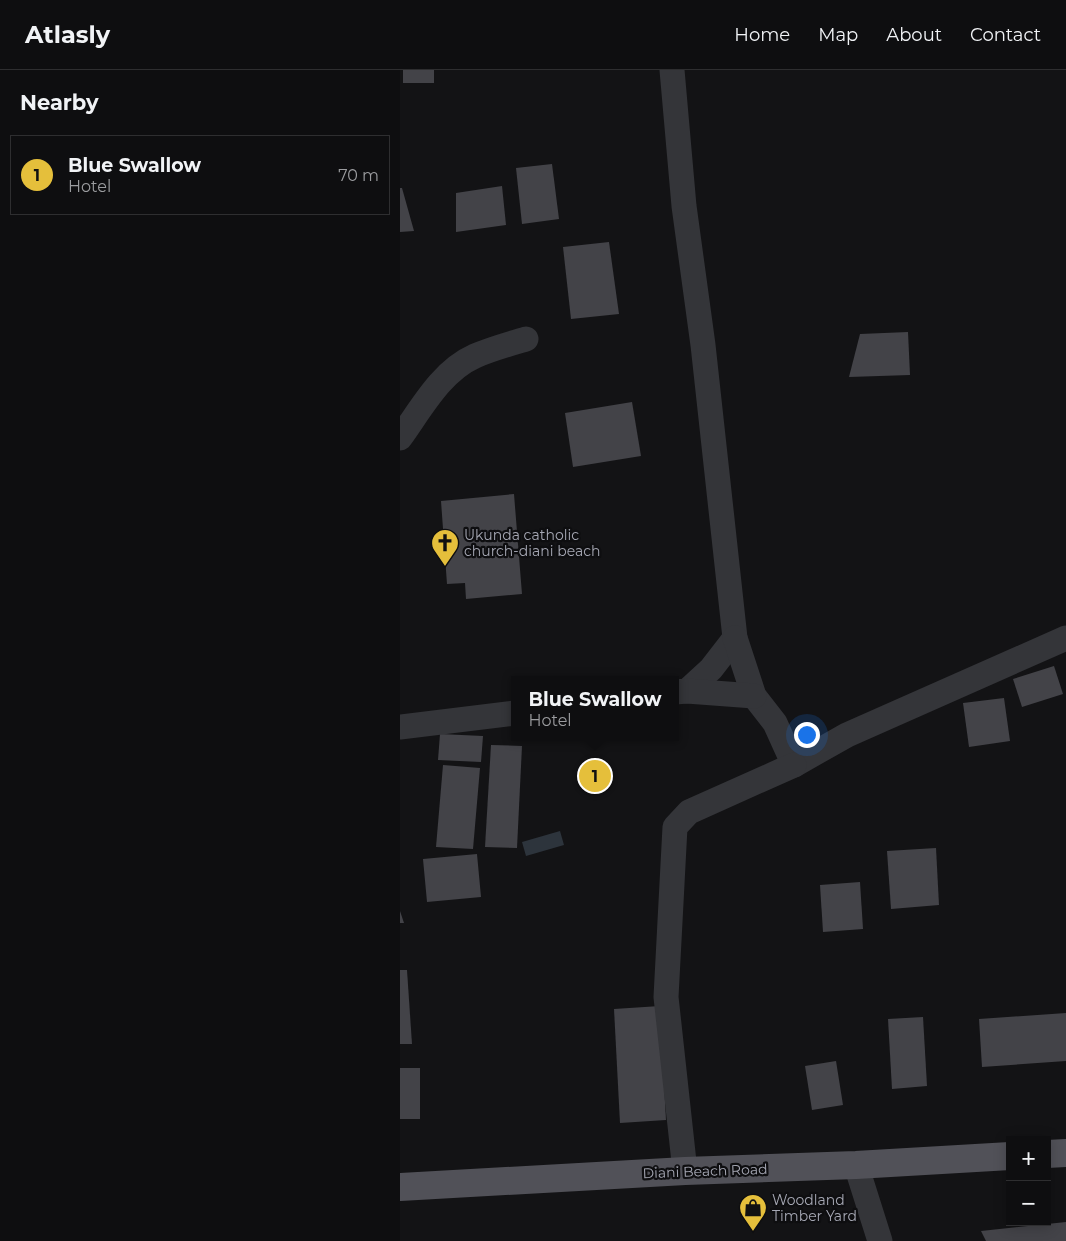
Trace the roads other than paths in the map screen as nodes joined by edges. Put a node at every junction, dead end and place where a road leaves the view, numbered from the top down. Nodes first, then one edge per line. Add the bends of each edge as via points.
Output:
1 (672, 70) edge
2 (526, 339) dead end
3 (400, 438) edge
4 (735, 638) junction
5 (1066, 638) edge
6 (681, 692) edge
7 (754, 696) junction
8 (511, 713) edge
9 (400, 727) edge
10 (794, 765) junction
11 (1066, 1153) edge
12 (1051, 1154) edge
13 (1006, 1156) edge
14 (856, 1166) junction
15 (685, 1171) junction
16 (400, 1187) edge
17 (880, 1241) edge

1 - 4 street via 684,206 703,345
2 - 3 street via 475,355 461,364 441,380
4 - 6 street via 711,669
4 - 7 street
5 - 10 street via 847,735
6 - 7 street
7 - 10 street via 776,723
8 - 9 street
10 - 15 street via 689,812 676,827 666,997
11 - 12 main road
13 - 14 main road, Diani Beach Road
14 - 15 main road, Diani Beach Road
14 - 17 street
15 - 16 main road, Diani Beach Road

